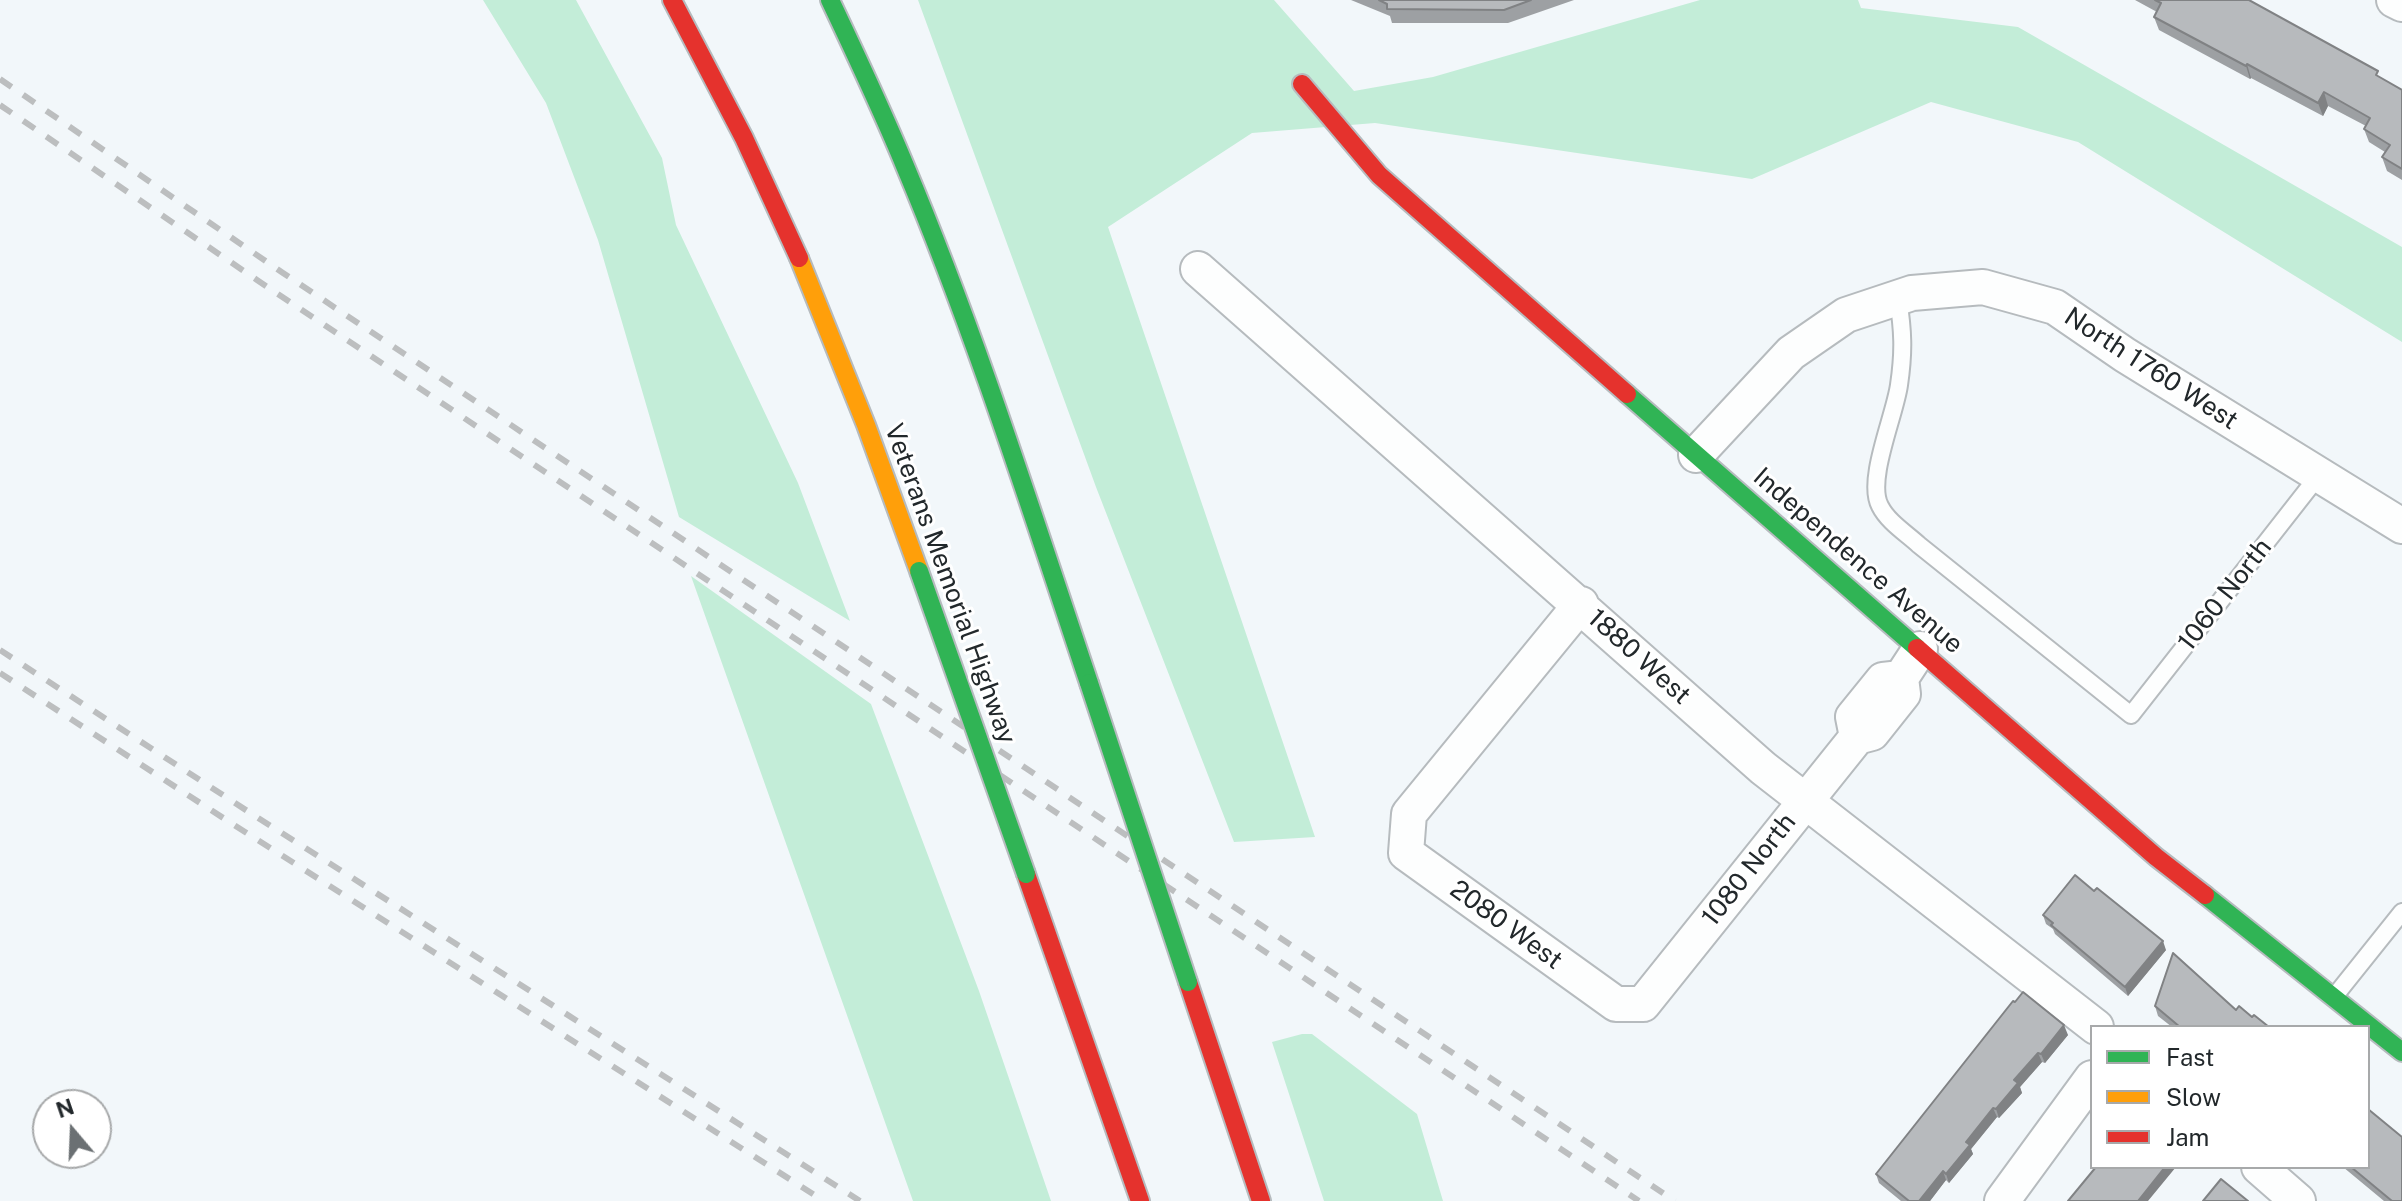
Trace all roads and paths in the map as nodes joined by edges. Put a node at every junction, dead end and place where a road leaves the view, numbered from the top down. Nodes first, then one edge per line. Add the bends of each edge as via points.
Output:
1 (672, 0) edge
2 (830, 0) edge
3 (2394, 0) edge
4 (2402, 4) edge
5 (1302, 84) dead end
6 (1198, 269) dead end
7 (1898, 298) junction
8 (1696, 455) junction
9 (2319, 475) junction
10 (2402, 526) edge
11 (1581, 604) junction
12 (1920, 649) junction
13 (1805, 800) junction
14 (2402, 912) edge
15 (2396, 932) edge
16 (2333, 998) junction
17 (1643, 1004) joint
18 (2093, 1025) edge
19 (2368, 1025) edge
20 (2370, 1027) edge
21 (2402, 1052) edge
22 (2090, 1081) edge
23 (2261, 1169) edge
24 (1140, 1201) edge
25 (1261, 1201) edge
26 (2002, 1201) edge
27 (2298, 1201) edge

1 - 24 main road, Veterans Memorial Highway, bridge via 738,125 827,323
2 - 25 main road, bridge via 895,139 945,265
3 - 4 street
5 - 8 main road, Independence Avenue via 1379,175
6 - 11 street, 1880 West
7 - 8 street, North 1760 West via 1846,315 1791,353
7 - 9 street, North 1760 West via 1983,287 2055,307
7 - 9 lane, 1060 North via 1904,338 1899,388 1878,472 1879,504 1890,519 2131,715
8 - 12 main road, Independence Avenue
9 - 10 street, North 1760 West
11 - 13 street, 1880 West
11 - 17 street, 2080 West via 1409,814 1406,853 1616,1004
12 - 13 street, 1080 North via 1901,678 1903,694 1872,733 1857,737
12 - 16 main road, Independence Avenue via 2156,857
13 - 17 street, 1080 North
13 - 18 street, 1880 West
14 - 15 lane
15 - 16 lane
16 - 19 main road, Independence Avenue
20 - 21 main road, Independence Avenue
22 - 26 street
23 - 27 street

